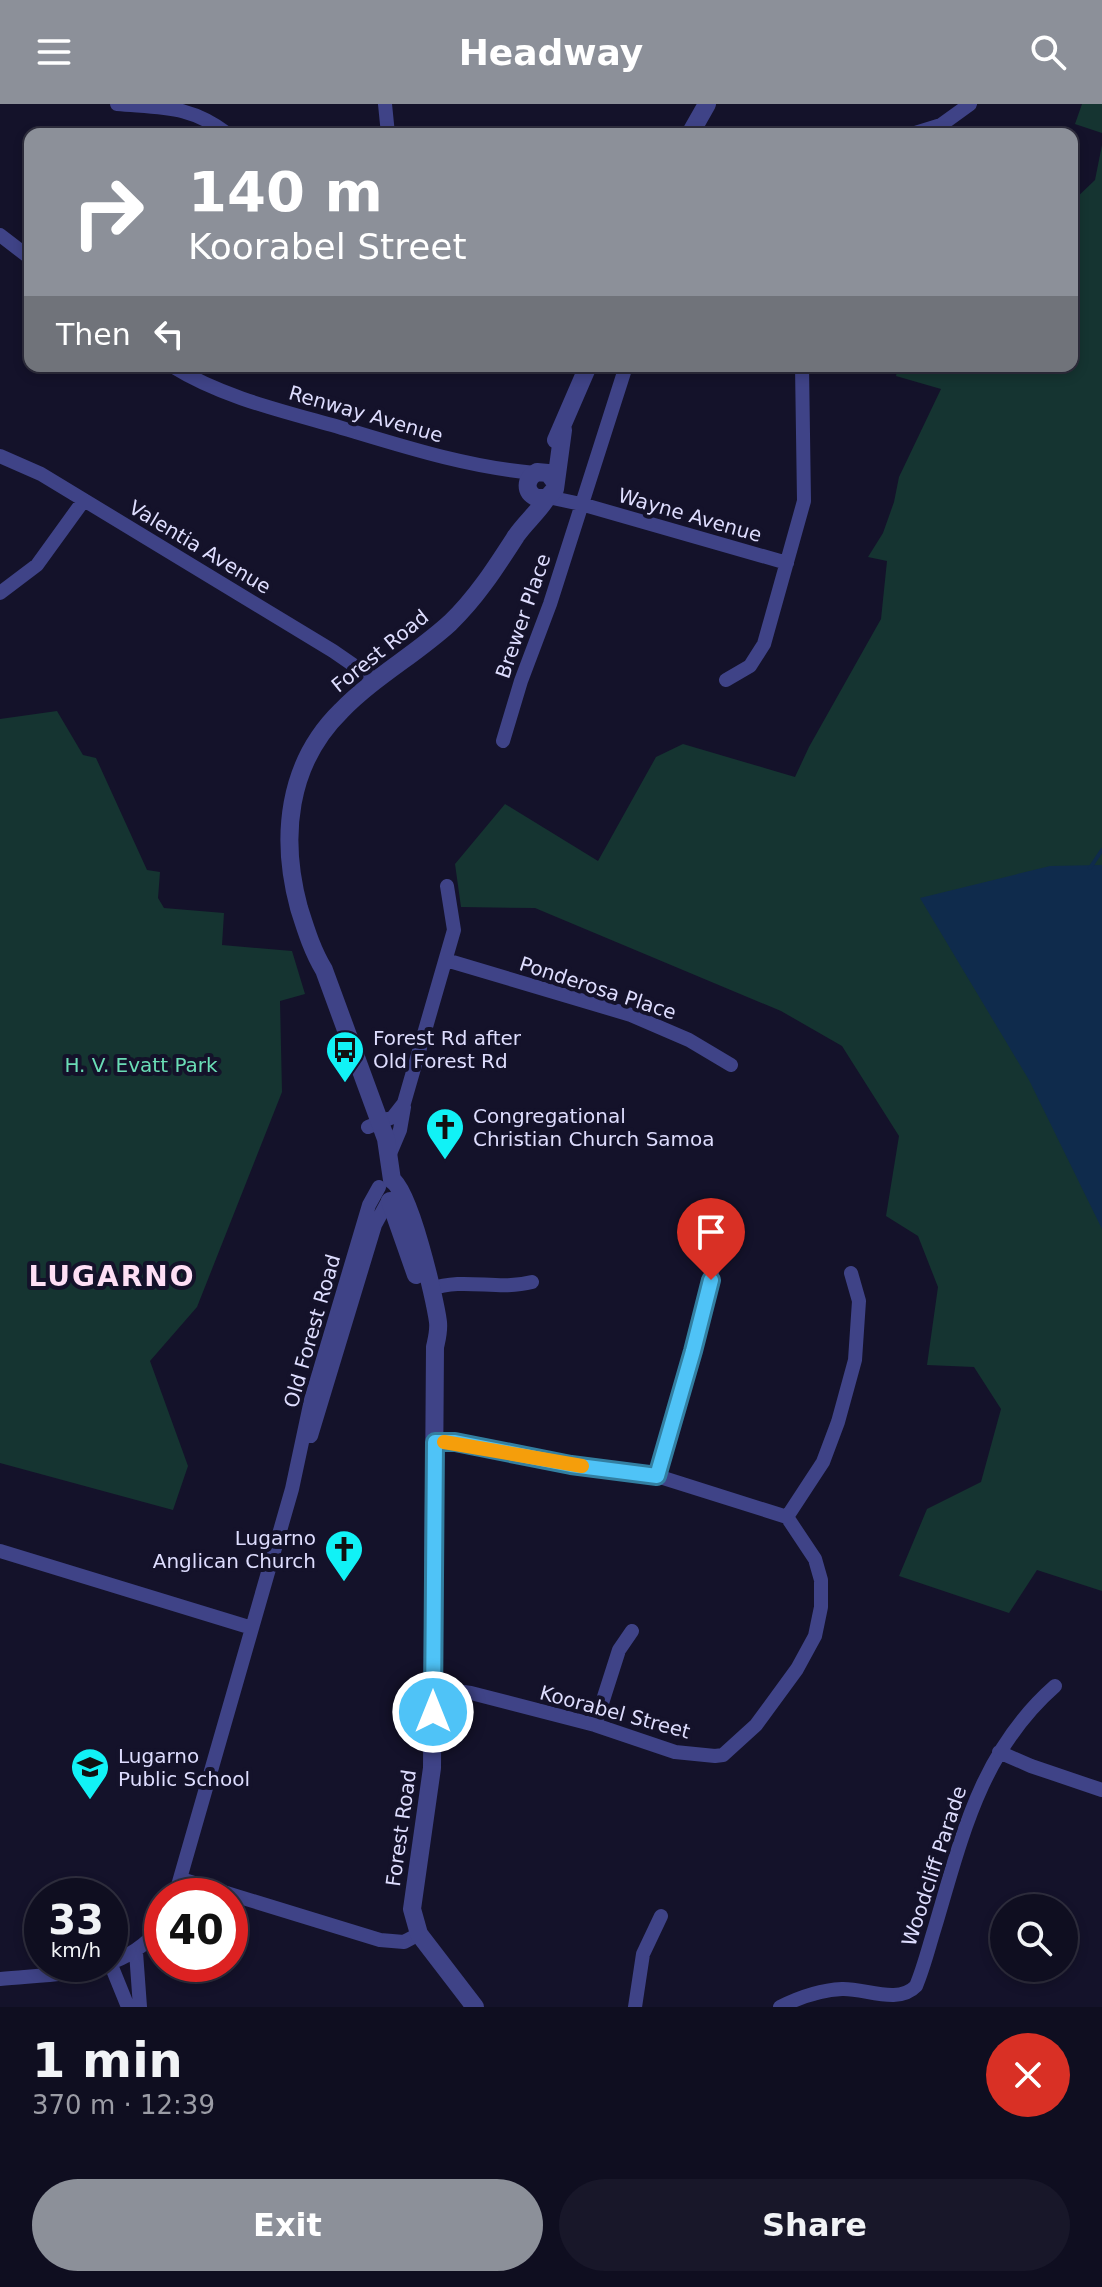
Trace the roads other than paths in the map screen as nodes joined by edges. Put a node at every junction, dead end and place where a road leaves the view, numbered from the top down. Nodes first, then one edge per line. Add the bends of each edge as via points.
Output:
1 (117, 104) edge
2 (385, 104) edge
3 (707, 104) edge
4 (970, 104) edge
5 (219, 128) edge
6 (387, 128) edge
7 (693, 128) edge
8 (937, 128) edge
9 (0, 235) edge
10 (24, 253) edge
11 (183, 372) edge
12 (586, 372) edge
13 (624, 372) edge
14 (802, 372) edge
15 (0, 456) edge
16 (542, 486) junction
17 (84, 500) junction
18 (581, 504) junction
19 (787, 563) junction
20 (0, 593) edge
21 (375, 680) junction
22 (726, 680) dead end
23 (503, 741) dead end
24 (447, 886) dead end
25 (446, 960) junction
26 (731, 1065) dead end
27 (404, 1103) junction
28 (374, 1125) junction
29 (389, 1156) junction
30 (388, 1190) junction
31 (399, 1228) junction
32 (373, 1233) junction
33 (716, 1256) dead end
34 (851, 1273) dead end
35 (532, 1282) dead end
36 (431, 1289) junction
37 (435, 1347) junction
38 (435, 1442) junction
39 (657, 1476) junction
40 (292, 1489) junction
41 (787, 1517) junction
42 (0, 1551) edge
43 (252, 1628) junction
44 (632, 1631) dead end
45 (1055, 1686) dead end
46 (433, 1688) junction
47 (595, 1725) junction
48 (999, 1752) junction
49 (1102, 1790) edge
50 (181, 1878) edge
51 (248, 1900) edge
52 (661, 1916) dead end
53 (419, 1934) junction
54 (144, 1944) edge
55 (136, 1952) junction
56 (128, 1956) edge
57 (24, 1976) edge
58 (0, 1979) edge
59 (118, 1982) edge
60 (128, 2007) edge
61 (140, 2007) edge
62 (475, 2007) edge
63 (635, 2007) edge
64 (780, 2007) edge

1 - 5 street via 181,109
2 - 6 street
3 - 7 street
4 - 8 street
9 - 10 street
11 - 16 street, Renway Avenue via 254,402 508,471
12 - 16 street, Forest Road
13 - 18 street
14 - 19 street via 804,501
15 - 17 street, Valentia Avenue
16 - 18 street, Wayne Avenue
16 - 21 street, Forest Road via 493,574 463,610
17 - 20 street via 37,565
17 - 21 street, Valentia Avenue
18 - 19 street, Wayne Avenue
18 - 23 street, Brewer Place
19 - 22 street via 764,644 750,666
21 - 28 street, Forest Road via 338,713 307,758 288,832 289,864 314,973
24 - 25 street via 454,930
25 - 26 street, Ponderosa Place via 631,1015
25 - 27 street
27 - 28 street via 397,1114
27 - 29 street
28 - 29 street, Forest Road
28 - 30 street, Forest Road
29 - 30 street, Forest Road
30 - 31 street, Forest Road
30 - 32 street, Old Forest Road
30 - 36 street, Forest Road via 418,1239
30 - 40 street, Old Forest Road via 371,1198 311,1400
31 - 32 street
31 - 37 street, Forest Road
32 - 40 street, Old Forest Road
33 - 39 street
34 - 41 street via 859,1301 855,1360 823,1462
35 - 36 street via 498,1287 457,1283
36 - 37 street, Forest Road via 438,1323
37 - 38 street, Forest Road
38 - 39 street
38 - 46 street, Forest Road
39 - 41 street
40 - 43 street, Old Forest Road
41 - 47 street, Koorabel Street via 815,1559 821,1580 818,1622 797,1669 746,1737 715,1756 675,1752
42 - 43 street
43 - 50 street, Old Forest Road
44 - 47 street via 619,1650
45 - 48 street, Woodcliff Parade via 1026,1713
46 - 47 street, Koorabel Street
46 - 53 street, Forest Road via 432,1779 413,1900
48 - 49 street
48 - 64 street, Woodcliff Parade via 970,1810 912,1991 897,1996 823,1991
51 - 53 street via 386,1942 404,1942
52 - 63 street via 643,1954
53 - 62 street, Forest Road
54 - 55 street
55 - 56 street
55 - 61 street
57 - 58 street
59 - 60 street

